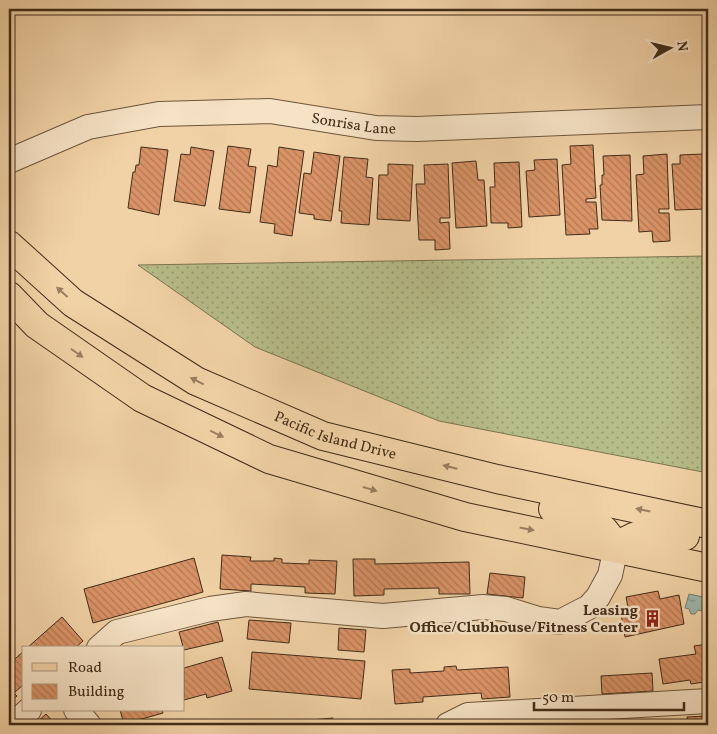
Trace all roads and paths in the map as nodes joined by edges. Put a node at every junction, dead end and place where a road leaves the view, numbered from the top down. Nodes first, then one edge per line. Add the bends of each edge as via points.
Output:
1 (708, 117) edge
2 (9, 161) edge
3 (9, 245) edge
4 (9, 296) edge
5 (497, 479) junction
6 (708, 524) edge
7 (708, 541) edge
8 (616, 547) junction
9 (708, 568) edge
10 (101, 646) edge
11 (708, 702) edge
12 (27, 712) edge
13 (78, 712) edge
14 (13, 725) edge
15 (89, 725) edge
16 (448, 725) edge

1 - 2 street, Sonrisa Lane via 376,128 270,111 159,114 88,127
5 -> 3 main road, Pacific Island Drive via 323,436 196,381 74,303
4 -> 8 main road via 37,325 142,398 269,460 465,517
6 -> 5 main road, Pacific Island Drive
5 - 8 main road via 506,493 514,498 593,520 606,530
7 - 8 main road via 653,531 634,535
8 - 9 main road
8 - 10 street via 610,575 598,597 588,607 560,622 484,607 383,616 246,604 210,609 117,632
11 - 16 street via 468,715
12 - 14 street
13 - 15 street

